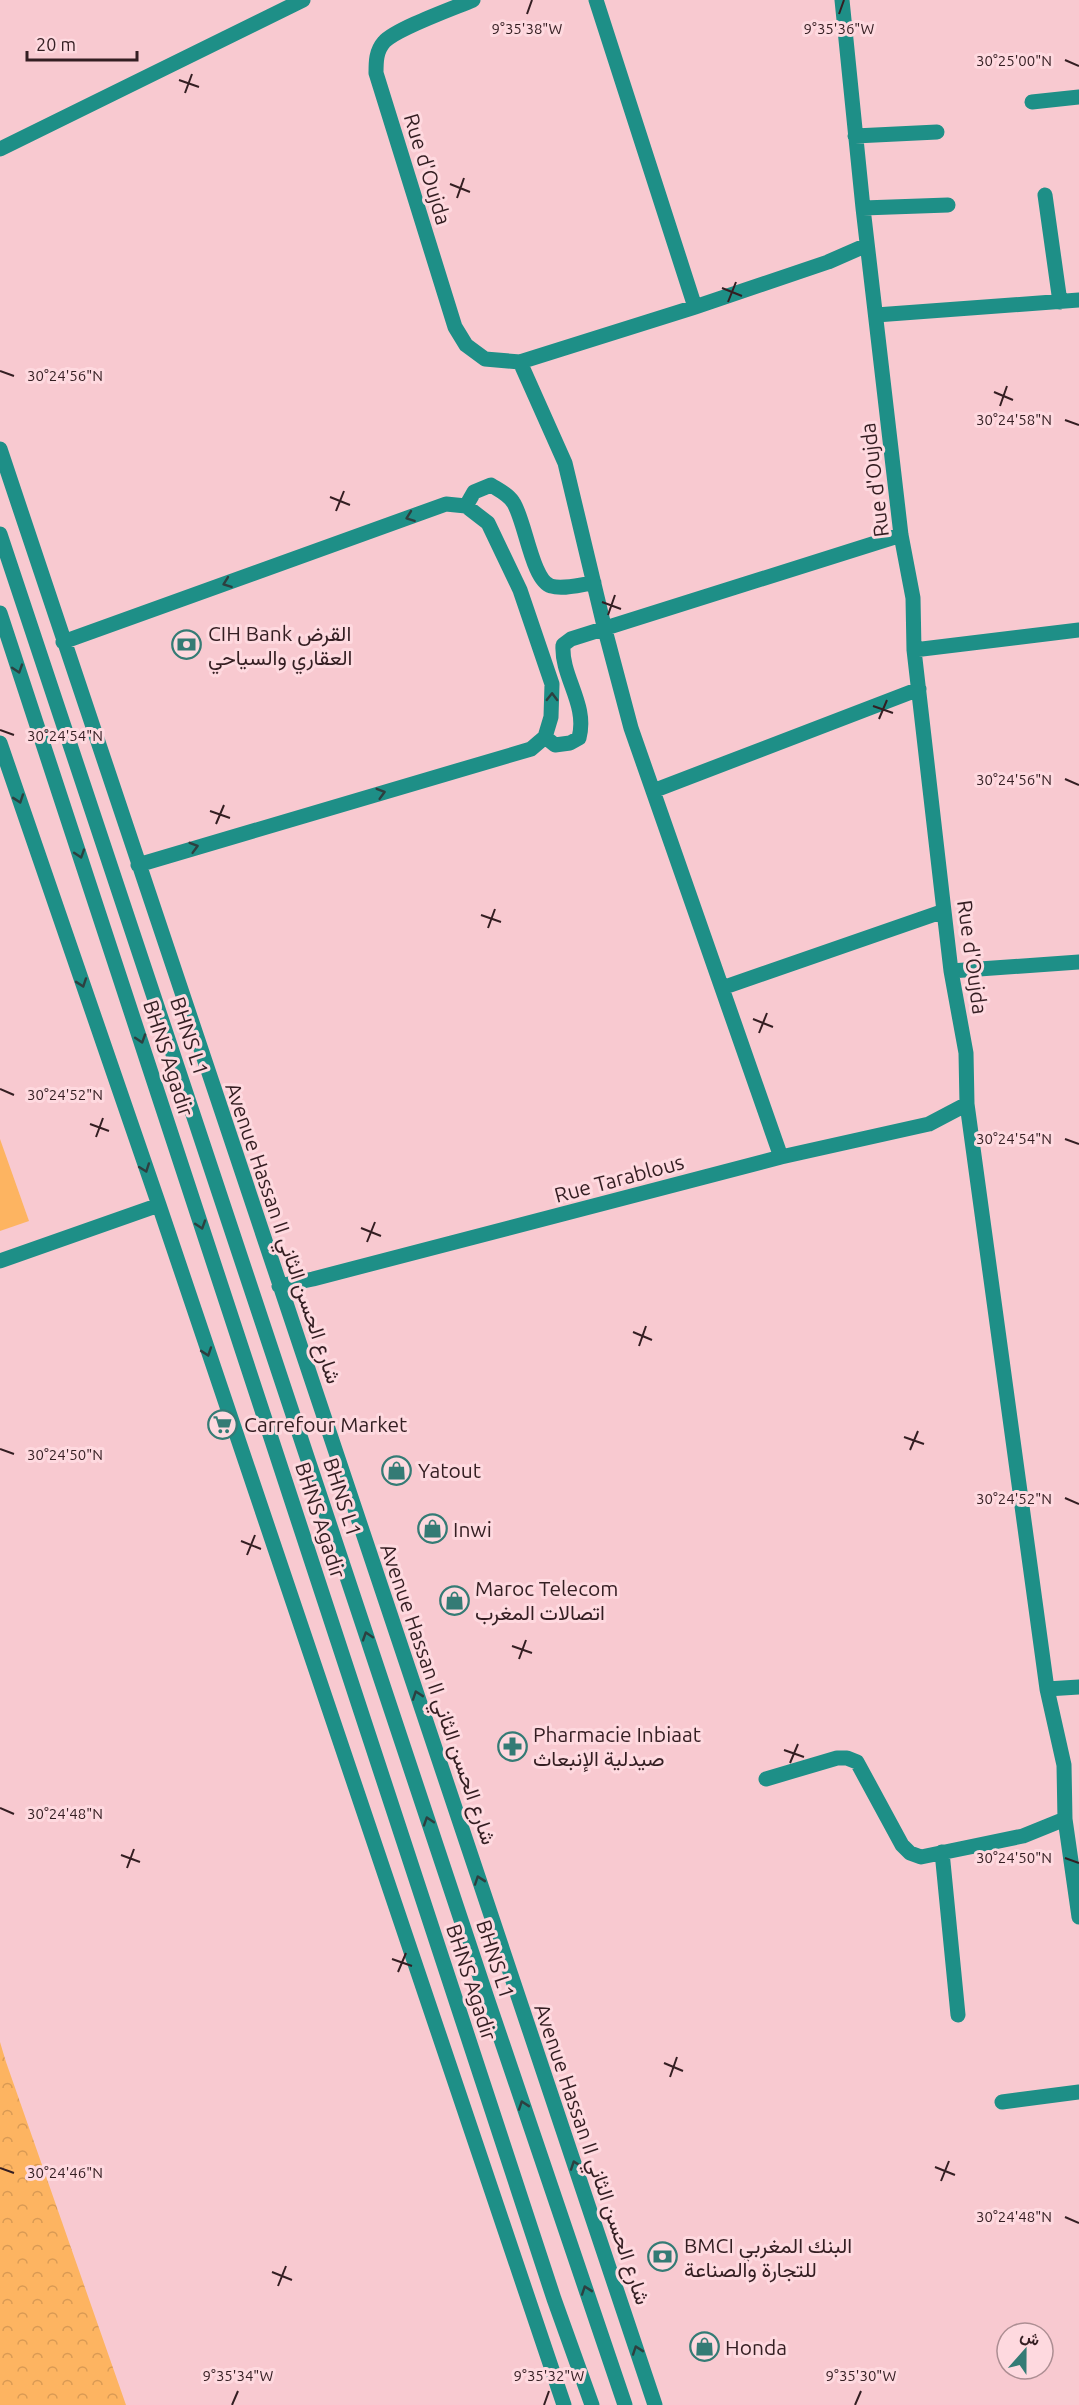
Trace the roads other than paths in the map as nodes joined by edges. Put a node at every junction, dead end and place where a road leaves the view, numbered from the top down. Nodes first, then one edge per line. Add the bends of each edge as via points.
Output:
1 (303, 0) edge
2 (472, 0) edge
3 (596, 0) edge
4 (842, 0) edge
5 (1079, 97) edge
6 (1032, 102) dead end
7 (937, 132) dead end
8 (855, 136) junction
9 (0, 148) edge
10 (1045, 195) dead end
11 (948, 205) dead end
12 (863, 208) junction
13 (867, 245) junction
14 (1079, 300) edge
15 (1060, 302) junction
16 (695, 307) junction
17 (876, 315) junction
18 (520, 362) junction
19 (0, 449) edge
20 (466, 506) junction
21 (0, 534) edge
22 (901, 535) junction
23 (594, 583) junction
24 (0, 614) edge
25 (605, 630) junction
26 (1079, 630) edge
27 (63, 642) junction
28 (914, 650) junction
29 (919, 689) junction
30 (545, 737) junction
31 (0, 743) edge
32 (653, 790) junction
33 (138, 865) junction
34 (944, 911) junction
35 (1079, 962) edge
36 (951, 971) junction
37 (722, 988) junction
38 (967, 1104) junction
39 (781, 1157) junction
40 (159, 1205) junction
41 (0, 1261) edge
42 (279, 1286) junction
43 (1079, 1687) edge
44 (1047, 1689) junction
45 (766, 1779) dead end
46 (1065, 1819) junction
47 (942, 1852) junction
48 (1079, 1917) edge
49 (958, 2015) dead end
50 (1079, 2092) edge
51 (1002, 2102) dead end
52 (564, 2405) edge
53 (592, 2405) edge
54 (625, 2405) edge
55 (655, 2405) edge

1 - 9 street
2 - 18 street, Rue d'Oujda via 384,42 376,57 376,73 455,327 466,345 485,359
3 - 16 street
4 - 8 street, Rue d'Oujda
5 - 6 street
7 - 8 street
8 - 12 street, Rue d'Oujda
10 - 15 street
11 - 12 street
12 - 13 street, Rue d'Oujda
13 - 16 street
13 - 17 street, Rue d'Oujda
14 - 15 street
15 - 17 street
16 - 18 street
17 - 22 street, Rue d'Oujda
18 - 23 street via 565,463
19 - 27 street, Avenue Hassan II شارع الحسن الثاني
20 - 23 street via 474,492 491,485 502,491 513,501 522,519 531,553 546,584 553,587
20 -> 27 street via 446,504
30 -> 20 street via 551,717 552,684 541,650 520,590 488,523
54 -> 21 street, BHNS L1
22 - 25 street
22 - 28 street, Rue d'Oujda via 913,598
23 - 25 street
24 -> 53 street, BHNS Agadir
25 - 30 street via 571,639 564,645 563,656 581,710 579,738 555,745
25 - 32 street
26 - 28 street
27 - 33 street, Avenue Hassan II شارع الحسن الثاني
28 - 29 street, Rue d'Oujda
29 - 32 street
29 - 34 street, Rue d'Oujda
33 -> 30 street via 531,749
31 -> 40 street
32 - 37 street
33 - 42 street, Avenue Hassan II شارع الحسن الثاني
34 - 36 street, Rue d'Oujda
34 - 37 street
35 - 36 street
36 - 38 street, Rue d'Oujda via 966,1053
37 - 39 street
38 - 39 street, Rue Tarablous via 929,1124
38 - 44 street, Rue d'Oujda
39 - 42 street, Rue Tarablous
40 - 41 street
40 -> 52 street
55 -> 42 street, Avenue Hassan II شارع الحسن الثاني
43 - 44 street
44 - 46 street, Rue d'Oujda via 1064,1765
45 - 47 street via 837,1758 857,1762 902,1845 921,1857
46 - 47 street via 1023,1836
46 - 48 street, Rue d'Oujda
47 - 49 street
50 - 51 street

